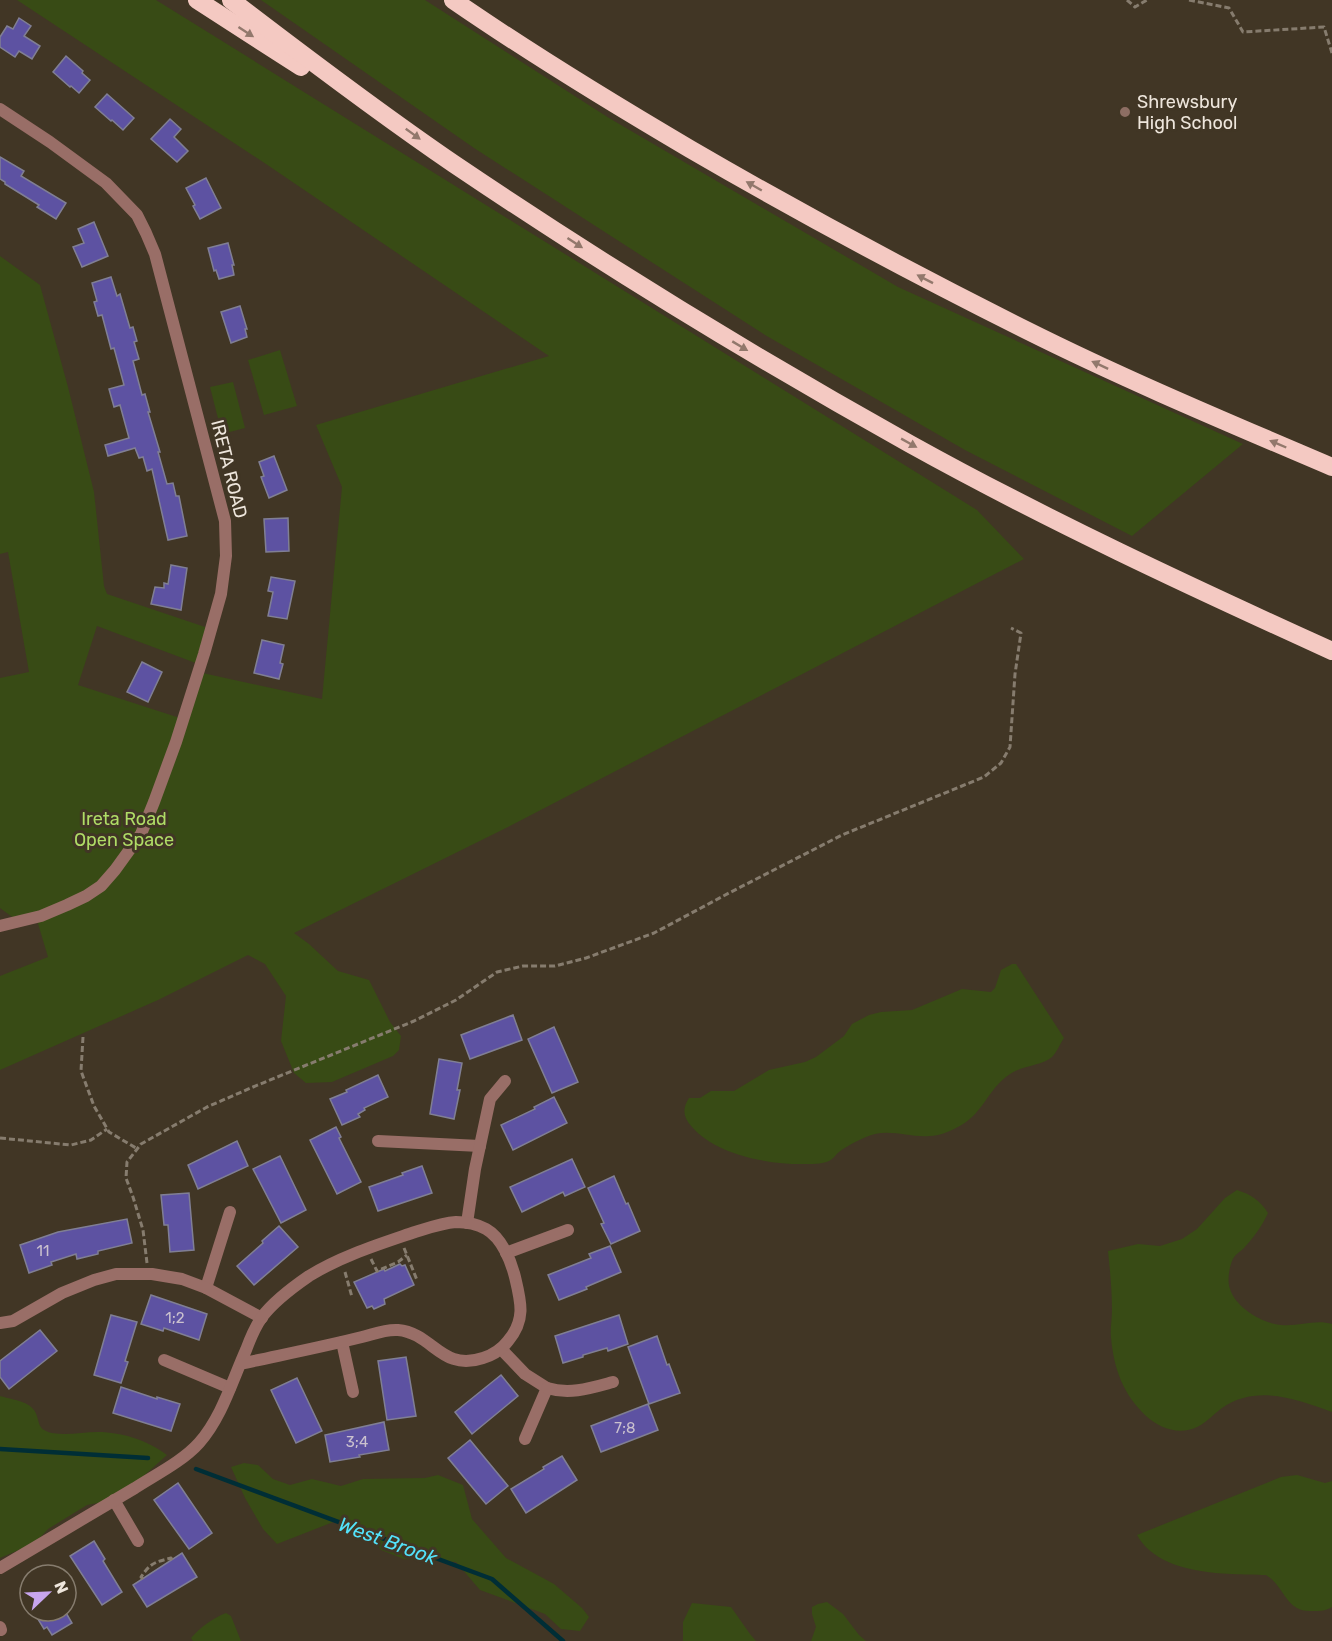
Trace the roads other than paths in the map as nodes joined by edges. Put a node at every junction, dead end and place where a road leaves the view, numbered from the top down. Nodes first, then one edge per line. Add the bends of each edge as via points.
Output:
1 (197, 0) edge
2 (231, 0) edge
3 (453, 0) edge
4 (0, 109) edge
5 (377, 109) junction
6 (1332, 467) edge
7 (1332, 651) edge
8 (0, 926) edge
9 (505, 1081) dead end
10 (378, 1141) dead end
11 (480, 1146) junction
12 (230, 1212) dead end
13 (467, 1223) junction
14 (568, 1230) dead end
15 (506, 1253) junction
16 (206, 1288) junction
17 (262, 1318) junction
18 (0, 1323) edge
19 (342, 1342) junction
20 (502, 1350) junction
21 (164, 1360) dead end
22 (240, 1364) junction
23 (613, 1382) dead end
24 (230, 1388) junction
25 (547, 1388) junction
26 (352, 1392) dead end
27 (525, 1439) dead end
28 (114, 1500) junction
29 (138, 1541) dead end
30 (0, 1568) edge

1 -> 5 highway via 302,68
2 - 5 highway
6 -> 3 highway via 1104,367 903,267 605,99
4 - 8 street, IRETA ROAD via 106,183 137,215 169,305 225,521 226,543 222,594 176,742 141,834 115,870 86,896 41,916
5 -> 7 highway via 611,267 912,445 1151,567
9 - 11 street via 490,1099
10 - 11 street
11 - 13 street
12 - 16 street
13 - 15 street via 487,1229
13 - 17 street via 436,1226 331,1264 288,1292
14 - 15 street
15 - 20 street via 521,1310 516,1331
16 - 17 street
16 - 18 street via 182,1279 116,1274 62,1293 13,1322
17 - 22 street
19 - 20 street via 393,1329 421,1338 455,1360 470,1362
19 - 22 street
19 - 26 street
20 - 25 street via 525,1374
21 - 24 street
22 - 24 street
23 - 25 street via 585,1390
24 - 28 street via 212,1424 189,1452
25 - 27 street
28 - 29 street
28 - 30 street

